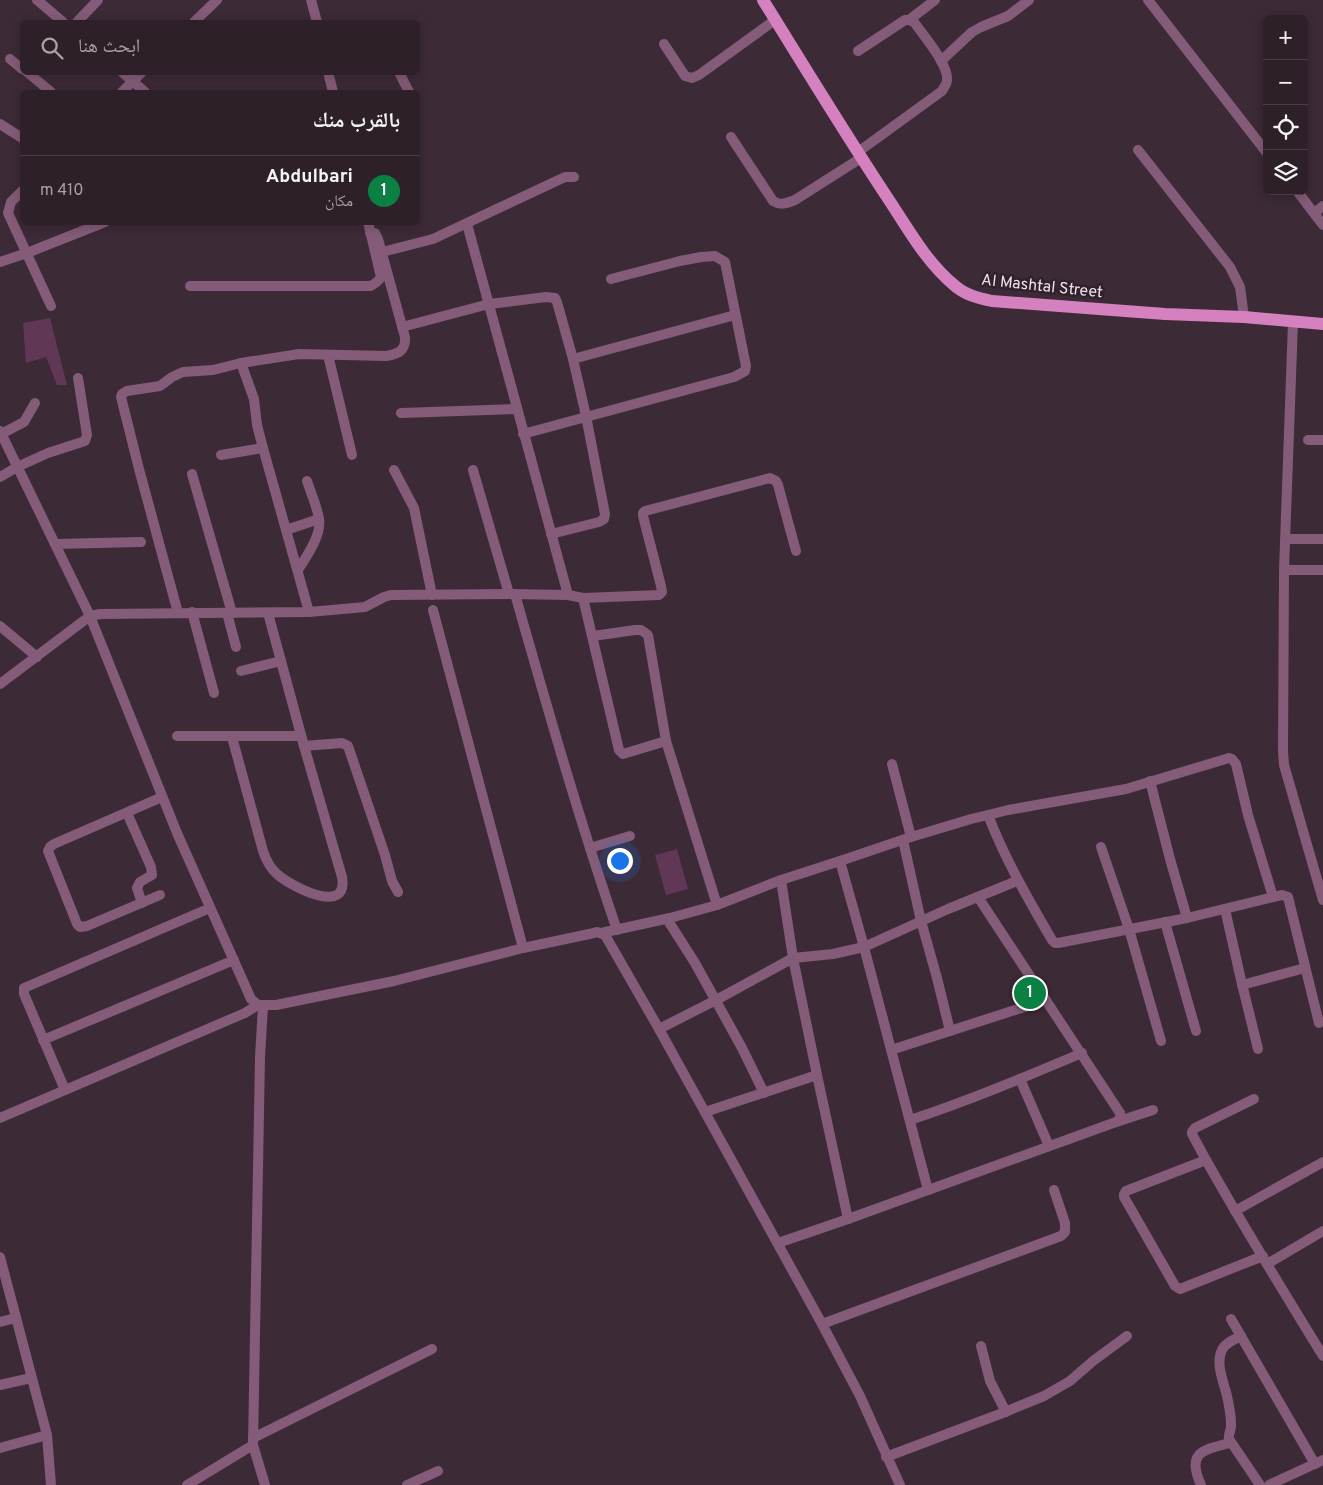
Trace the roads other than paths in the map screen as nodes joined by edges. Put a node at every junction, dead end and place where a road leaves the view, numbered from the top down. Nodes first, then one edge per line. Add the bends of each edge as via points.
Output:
1 (37, 0) edge
2 (98, 0) edge
3 (217, 0) edge
4 (311, 0) edge
5 (762, 0) edge
6 (935, 0) edge
7 (1029, 0) edge
8 (1148, 0) edge
9 (61, 20) edge
10 (79, 20) edge
11 (196, 20) edge
12 (316, 20) edge
13 (775, 20) junction
14 (909, 20) junction
15 (664, 44) dead end
16 (858, 51) dead end
17 (10, 59) dead end
18 (941, 61) junction
19 (20, 67) edge
20 (31, 75) edge
21 (125, 75) edge
22 (139, 75) edge
23 (329, 75) edge
24 (400, 75) edge
25 (133, 82) junction
26 (49, 90) edge
27 (124, 90) edge
28 (143, 90) edge
29 (332, 90) edge
30 (408, 90) edge
31 (0, 124) edge
32 (20, 137) edge
33 (731, 137) dead end
34 (1138, 150) dead end
35 (1265, 150) edge
36 (860, 155) junction
37 (574, 177) dead end
38 (20, 193) edge
39 (1300, 195) edge
40 (1323, 206) edge
41 (1314, 213) junction
42 (467, 224) junction
43 (98, 225) edge
44 (369, 225) edge
45 (1323, 225) edge
46 (370, 233) junction
47 (382, 252) junction
48 (27, 253) junction
49 (0, 262) edge
50 (611, 279) dead end
51 (190, 286) dead end
52 (489, 304) junction
53 (52, 306) dead end
54 (735, 315) junction
55 (1244, 318) junction
56 (1293, 322) junction
57 (1323, 324) edge
58 (402, 327) junction
59 (328, 355) junction
60 (573, 359) junction
61 (242, 364) junction
62 (78, 378) dead end
63 (35, 404) dead end
64 (516, 408) junction
65 (401, 413) dead end
66 (586, 416) junction
67 (1, 432) edge
68 (523, 434) junction
69 (1308, 440) dead end
70 (1323, 440) edge
71 (263, 448) junction
72 (221, 455) dead end
73 (352, 455) dead end
74 (17, 467) junction
75 (394, 470) dead end
76 (473, 470) dead end
77 (192, 474) dead end
78 (0, 477) edge
79 (307, 480) dead end
80 (319, 519) junction
81 (286, 530) junction
82 (551, 534) junction
83 (1286, 539) junction
84 (1323, 539) edge
85 (141, 542) dead end
86 (55, 544) junction
87 (796, 551) dead end
88 (298, 570) junction
89 (1284, 570) junction
90 (1323, 570) edge
91 (512, 594) junction
92 (432, 595) junction
93 (568, 595) junction
94 (584, 598) junction
95 (433, 610) dead end
96 (192, 612) junction
97 (309, 612) junction
98 (178, 613) junction
99 (230, 613) junction
100 (268, 613) junction
101 (90, 616) junction
102 (0, 626) edge
103 (593, 636) junction
104 (236, 647) dead end
105 (37, 657) junction
106 (281, 661) junction
107 (241, 670) dead end
108 (0, 684) edge
109 (214, 693) dead end
110 (177, 736) dead end
111 (232, 737) junction
112 (302, 741) junction
113 (666, 742) junction
114 (892, 764) dead end
115 (1150, 781) junction
116 (162, 797) junction
117 (126, 813) junction
118 (988, 815) junction
119 (630, 836) dead end
120 (907, 838) junction
121 (1102, 847) dead end
122 (590, 848) junction
123 (840, 860) junction
124 (781, 880) junction
125 (1320, 880) edge
126 (1017, 881) junction
127 (398, 892) dead end
128 (160, 895) dead end
129 (978, 897) junction
130 (1273, 897) junction
131 (1323, 900) edge
132 (142, 902) junction
133 (717, 905) junction
134 (210, 908) junction
135 (1225, 909) junction
136 (1187, 918) junction
137 (666, 919) junction
138 (922, 921) junction
139 (1164, 922) junction
140 (1129, 929) junction
141 (618, 930) junction
142 (601, 933) junction
143 (864, 947) junction
144 (523, 948) junction
145 (792, 958) junction
146 (234, 960) junction
147 (1305, 968) junction
148 (1242, 985) junction
149 (716, 1000) junction
150 (1046, 1000) junction
151 (260, 1006) junction
152 (1319, 1023) dead end
153 (659, 1029) junction
154 (950, 1031) junction
155 (1196, 1031) dead end
156 (43, 1040) junction
157 (1161, 1041) dead end
158 (1258, 1048) dead end
159 (891, 1050) junction
160 (1082, 1053) junction
161 (817, 1075) junction
162 (1020, 1079) junction
163 (65, 1090) junction
164 (764, 1092) junction
165 (1254, 1099) dead end
166 (1153, 1110) dead end
167 (705, 1112) junction
168 (0, 1118) edge
169 (910, 1120) junction
170 (1116, 1122) junction
171 (1049, 1146) junction
172 (1206, 1160) junction
173 (1323, 1162) edge
174 (928, 1190) junction
175 (1054, 1190) dead end
176 (1235, 1211) junction
177 (848, 1219) junction
178 (1323, 1231) edge
179 (778, 1243) junction
180 (0, 1257) edge
181 (1265, 1260) junction
182 (16, 1318) junction
183 (1231, 1319) dead end
184 (0, 1322) edge
185 (822, 1324) junction
186 (1127, 1336) dead end
187 (1241, 1336) junction
188 (981, 1346) dead end
189 (432, 1349) dead end
190 (1323, 1356) edge
191 (32, 1378) junction
192 (0, 1386) edge
193 (1006, 1412) junction
194 (46, 1435) junction
195 (253, 1442) junction
196 (1230, 1443) junction
197 (0, 1448) edge
198 (886, 1457) junction
199 (1319, 1462) edge
200 (438, 1471) dead end
201 (51, 1485) edge
202 (187, 1485) edge
203 (265, 1485) edge
204 (407, 1485) edge
205 (900, 1485) edge
206 (1201, 1485) edge
207 (1260, 1485) edge
208 (1269, 1485) edge

1 - 9 street
2 - 10 street
3 - 11 street
4 - 12 street
5 - 13 main road, Al Mashtal Street
6 - 14 street
7 - 18 street via 1008,16 972,32
8 - 35 street
13 - 15 street via 692,78 685,76
13 - 36 main road, Al Mashtal Street
14 - 16 street
14 - 18 street via 914,22
17 - 19 street
18 - 36 street via 947,73 942,90
20 - 26 street
21 - 25 street
22 - 25 street
23 - 29 street
24 - 30 street
25 - 27 street
25 - 28 street
31 - 32 street
33 - 36 street via 777,204 795,200
34 - 55 street via 1230,267 1240,287
36 - 55 main road, Al Mashtal Street via 941,273 955,287 974,298 992,302
37 - 42 street via 565,177
38 - 48 street via 8,213
39 - 41 street
40 - 41 street
41 - 45 street
42 - 47 street via 433,239
42 - 52 street
43 - 48 street
44 - 46 street
46 - 47 street via 378,235
46 - 51 street via 381,277 370,286
47 - 58 street
48 - 49 street
48 - 53 street
50 - 54 street via 680,261 715,256 725,262
52 - 58 street
52 - 60 street via 555,298
52 - 64 street
54 - 60 street
54 - 66 street via 746,366 742,374
55 - 56 main road, Al Mashtal Street
56 - 57 main road, Al Mashtal Street
56 - 83 street
58 - 59 street via 405,344 397,354
59 - 61 street via 299,354
59 - 73 street
60 - 66 street
61 - 71 street via 254,398
61 - 98 street via 183,372 160,386 122,394
62 - 74 street via 87,438
63 - 67 street via 24,422
64 - 65 street
64 - 68 street
66 - 68 street
66 - 82 street via 604,519
67 - 74 street
68 - 82 street
69 - 70 street
71 - 72 street
71 - 81 street
74 - 78 street
74 - 86 street
75 - 92 street via 414,508
76 - 91 street
77 - 99 street
79 - 80 street
80 - 81 street
80 - 88 street via 315,539
81 - 88 street
82 - 93 street
83 - 84 street
83 - 89 street
85 - 86 street
86 - 101 street
87 - 94 street via 778,485 770,478 645,511 643,516 662,592 653,596
88 - 97 street
89 - 90 street
89 - 125 street via 1282,751
91 - 92 street
91 - 93 street
91 - 122 street
92 - 97 street via 391,595 365,607
93 - 94 street
94 - 103 street
95 - 144 street
96 - 98 street
96 - 99 street
96 - 109 street
97 - 100 street
98 - 101 street
99 - 100 street
99 - 104 street
100 - 106 street
101 - 105 street
101 - 116 street
102 - 105 street
103 - 113 street via 635,630 648,635
103 - 113 street via 619,750 623,754
105 - 108 street
106 - 107 street
106 - 112 street
110 - 111 street
111 - 112 street
111 - 112 street via 268,864 288,883 329,897 338,894 343,884
112 - 127 street via 348,746
113 - 133 street
114 - 120 street
115 - 118 street via 1126,789
115 - 130 street via 1226,758 1232,760 1236,764
115 - 136 street
116 - 117 street
116 - 134 street
117 - 132 street via 151,867 152,875 140,882 137,888
117 - 132 street via 54,844 48,851 80,927
118 - 120 street
118 - 126 street
119 - 122 street
120 - 123 street
120 - 138 street
121 - 140 street
122 - 141 street
123 - 124 street
123 - 143 street
124 - 133 street
124 - 145 street
125 - 131 street
126 - 129 street
126 - 140 street via 1055,942
128 - 132 street
129 - 138 street
129 - 150 street
130 - 135 street
130 - 147 street via 1288,897
133 - 137 street
134 - 146 street
134 - 156 street via 24,988
135 - 136 street
135 - 148 street
136 - 139 street
137 - 141 street
137 - 149 street
138 - 143 street
138 - 154 street
139 - 140 street
139 - 155 street
140 - 157 street
141 - 142 street
142 - 144 street
142 - 153 street via 614,949
143 - 145 street
143 - 159 street
144 - 151 street via 394,981 276,1006
145 - 149 street
145 - 161 street
146 - 151 street via 251,1000
146 - 156 street
147 - 148 street
147 - 152 street
148 - 158 street
149 - 153 street
149 - 164 street
150 - 154 street
150 - 160 street
151 - 163 street
151 - 195 street
153 - 167 street
154 - 159 street
156 - 163 street
159 - 169 street
160 - 162 street
160 - 170 street via 1120,1113 1121,1118
161 - 164 street
161 - 177 street
162 - 169 street
162 - 171 street
163 - 168 street
164 - 167 street
165 - 172 street via 1193,1130 1192,1134
166 - 170 street
167 - 179 street
169 - 174 street
170 - 171 street
171 - 174 street
172 - 176 street
172 - 181 street via 1124,1194 1175,1286 1180,1289
173 - 176 street
174 - 177 street
175 - 185 street via 1065,1223 1066,1232 1061,1236
176 - 181 street
177 - 179 street
178 - 181 street
179 - 185 street
180 - 182 street
181 - 190 street
182 - 184 street
182 - 191 street
183 - 187 street
185 - 198 street via 860,1396
186 - 193 street via 1070,1382
187 - 196 street via 1226,1344 1220,1356 1232,1426 1228,1435
187 - 199 street
188 - 193 street via 990,1381
189 - 195 street
191 - 192 street
191 - 194 street
193 - 198 street
194 - 197 street
194 - 201 street
195 - 202 street
195 - 203 street
196 - 206 street via 1206,1449 1196,1458
196 - 207 street
198 - 205 street
199 - 208 street
200 - 204 street

